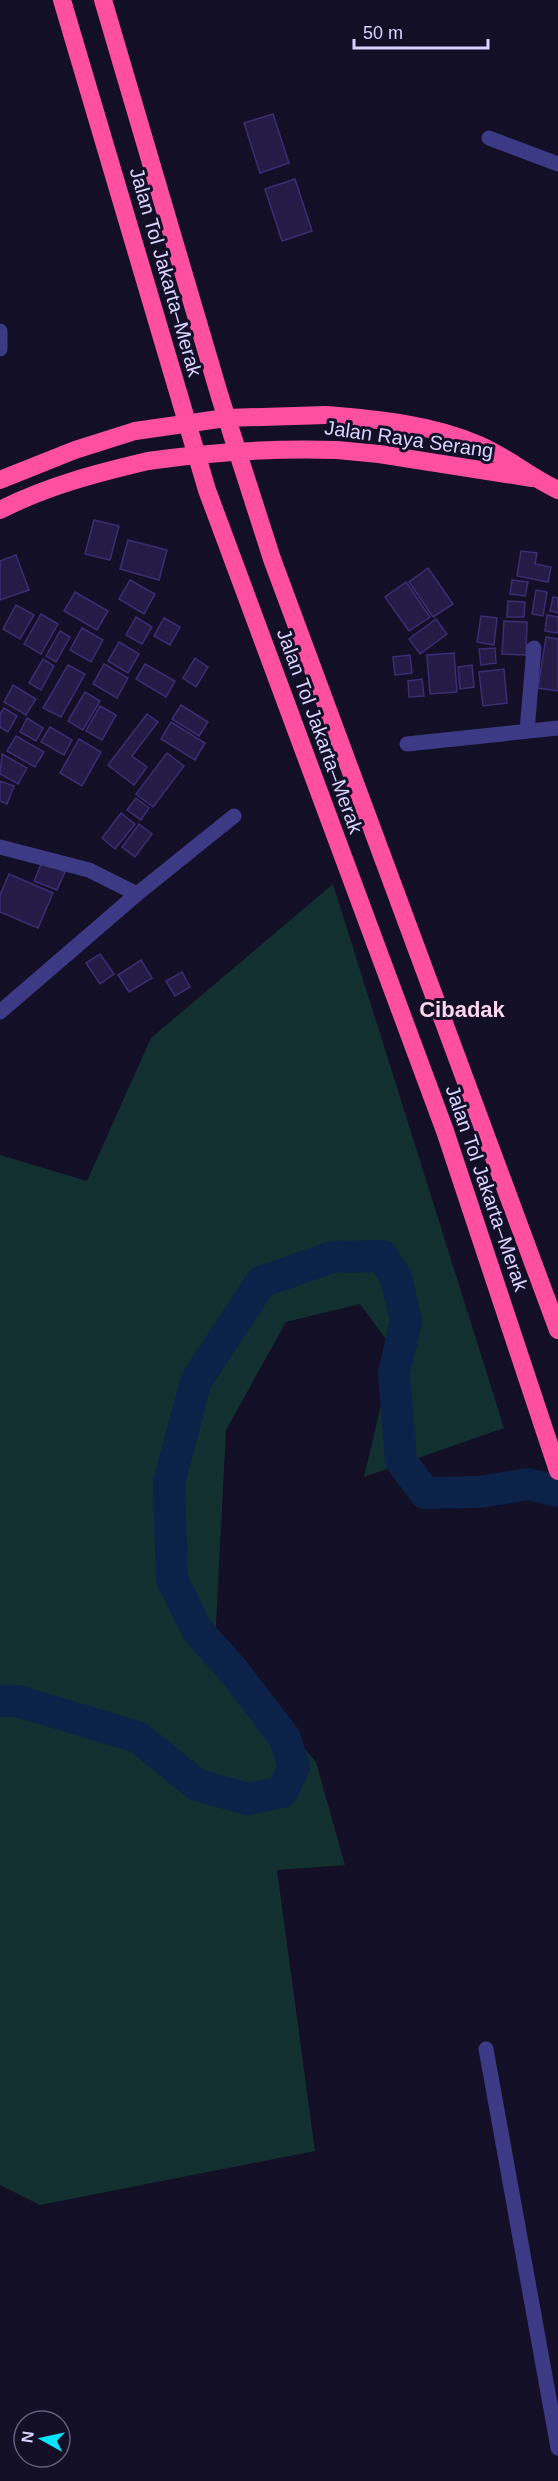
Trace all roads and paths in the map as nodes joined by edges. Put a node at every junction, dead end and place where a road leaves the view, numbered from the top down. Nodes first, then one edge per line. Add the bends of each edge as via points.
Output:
1 (62, 0) edge
2 (103, 0) edge
3 (489, 138) dead end
4 (558, 164) edge
5 (0, 331) edge
6 (0, 349) edge
7 (533, 478) junction
8 (0, 480) edge
9 (558, 490) edge
10 (0, 510) edge
11 (534, 648) dead end
12 (558, 728) edge
13 (526, 731) junction
14 (407, 744) dead end
15 (234, 816) dead end
16 (0, 847) edge
17 (137, 894) junction
18 (0, 1012) edge
19 (558, 1330) edge
20 (558, 1471) edge
21 (486, 2049) dead end
22 (558, 2448) edge

1 - 20 highway, Jalan Tol Jakarta–Merak via 207,490 445,1131
2 - 19 highway, Jalan Tol Jakarta–Merak via 272,559
3 - 4 street
5 - 6 street
7 - 8 highway, Jalan Raya Serang, bridge via 477,444 425,429 326,415 226,418 135,431
7 - 9 highway, Jalan Raya Serang
7 - 10 highway, Jalan Raya Serang, bridge via 379,454 289,448 148,461 83,477
11 - 13 street
12 - 13 street
13 - 14 street
15 - 17 street
16 - 17 street via 89,870
17 - 18 street
21 - 22 street

